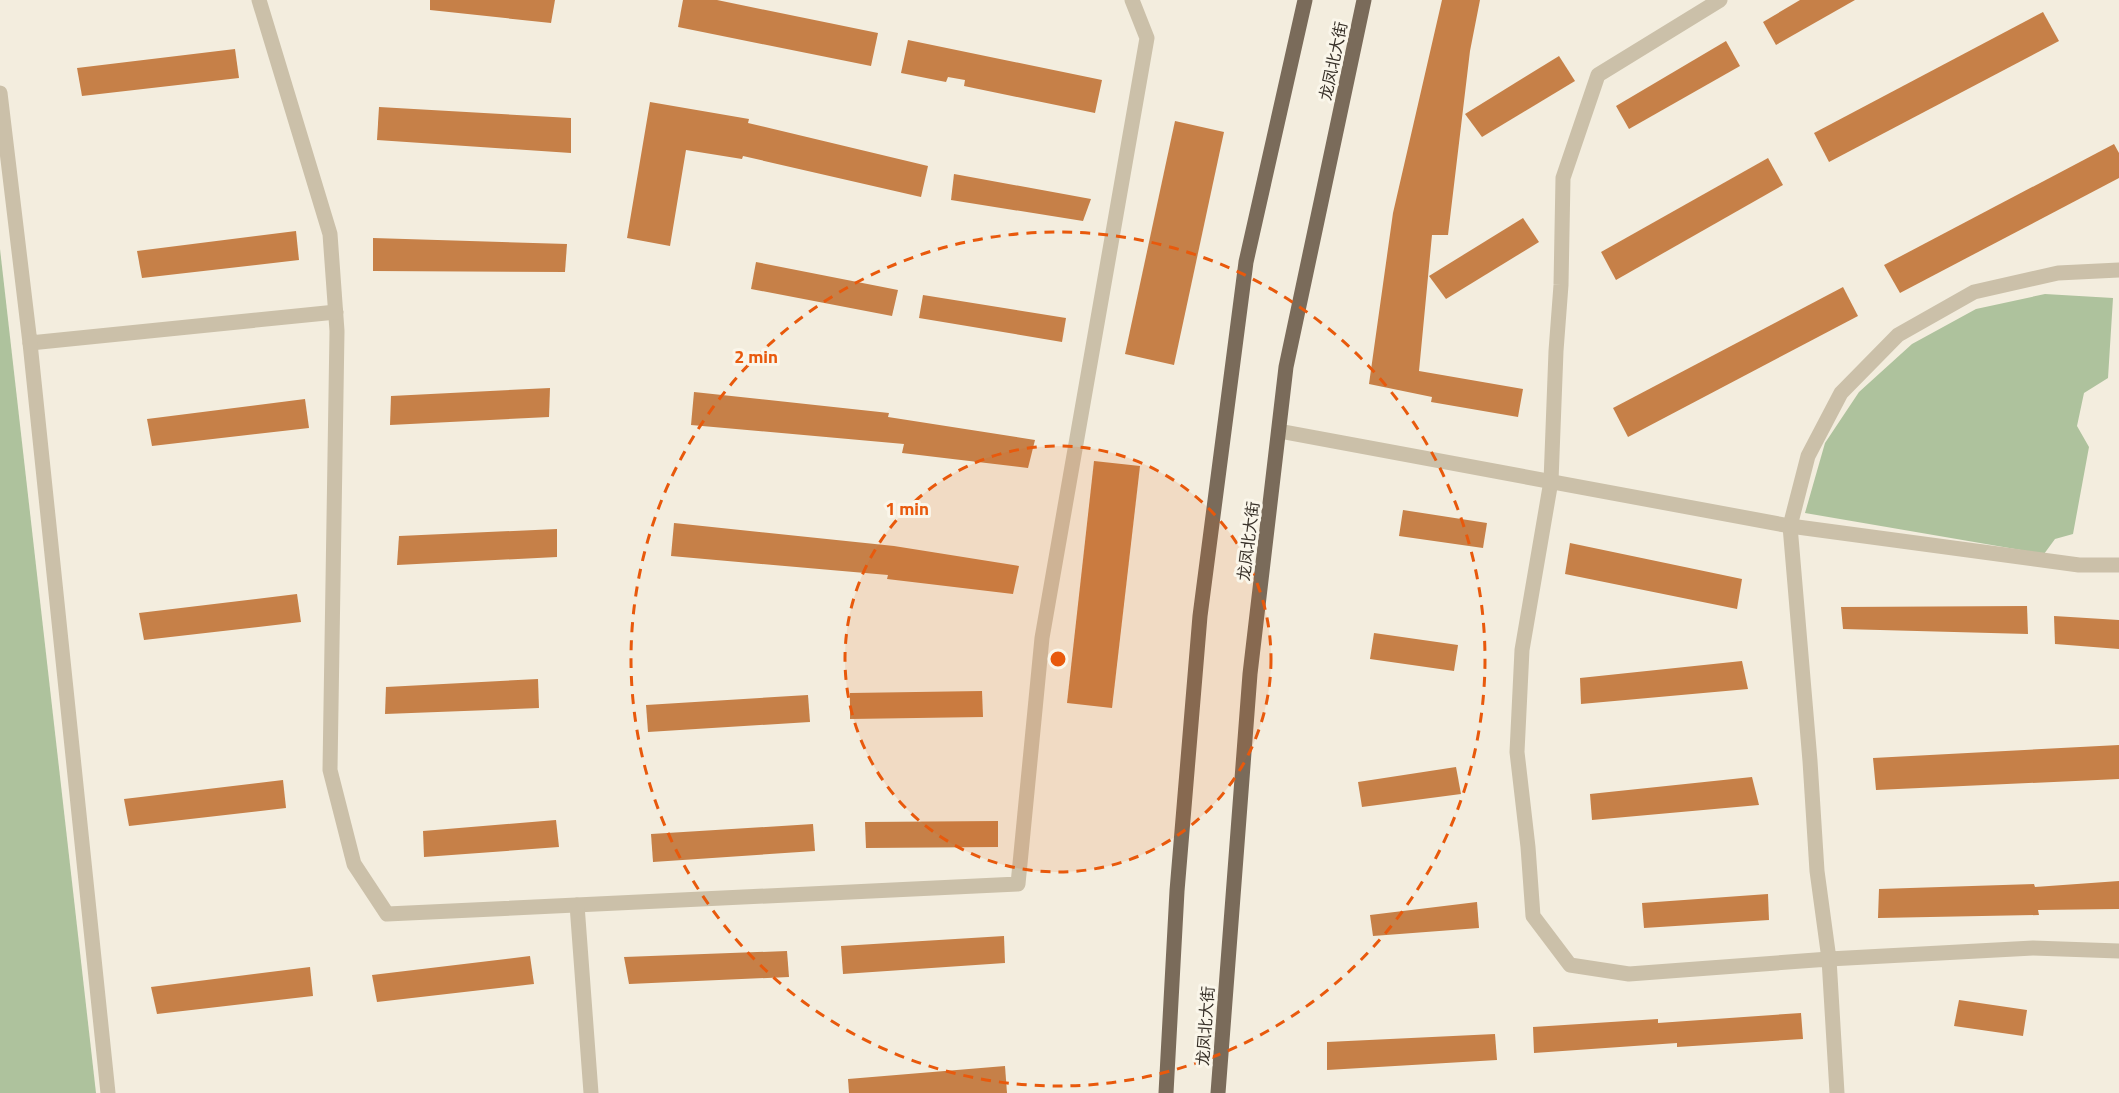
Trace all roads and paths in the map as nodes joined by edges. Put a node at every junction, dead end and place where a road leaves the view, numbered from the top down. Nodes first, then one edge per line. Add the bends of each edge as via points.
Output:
1 (259, 0) edge
2 (1132, 0) edge
3 (1305, 0) edge
4 (1364, 0) edge
5 (1720, 0) edge
6 (0, 93) edge
7 (2119, 270) edge
8 (336, 312) junction
9 (30, 343) junction
10 (1279, 431) junction
11 (1551, 481) junction
12 (1790, 526) junction
13 (2119, 565) edge
14 (577, 905) junction
15 (2119, 951) edge
16 (1829, 959) junction
17 (108, 1093) edge
18 (591, 1093) edge
19 (1166, 1093) edge
20 (1218, 1093) edge
21 (1837, 1093) edge

1 - 8 street via 330,234
2 - 14 street via 1147,38 1041,638 1018,884
3 - 19 main road via 1246,262 1205,580 1177,891
4 - 10 main road, 龙凤北大街 via 1286,367
5 - 11 street via 1598,75 1563,178 1562,285
6 - 9 street
7 - 12 street via 2058,273 1974,292 1898,335 1841,393 1808,456
8 - 9 street
8 - 14 street via 330,770 354,864 387,914
9 - 17 street
10 - 11 street
10 - 20 main road, 龙凤北大街 via 1250,674
11 - 12 street
11 - 16 street via 1522,650 1517,752 1533,916 1570,965 1629,974
12 - 13 street via 2079,564
12 - 16 street via 1817,871
14 - 18 street
15 - 16 street via 2033,948
16 - 21 street

